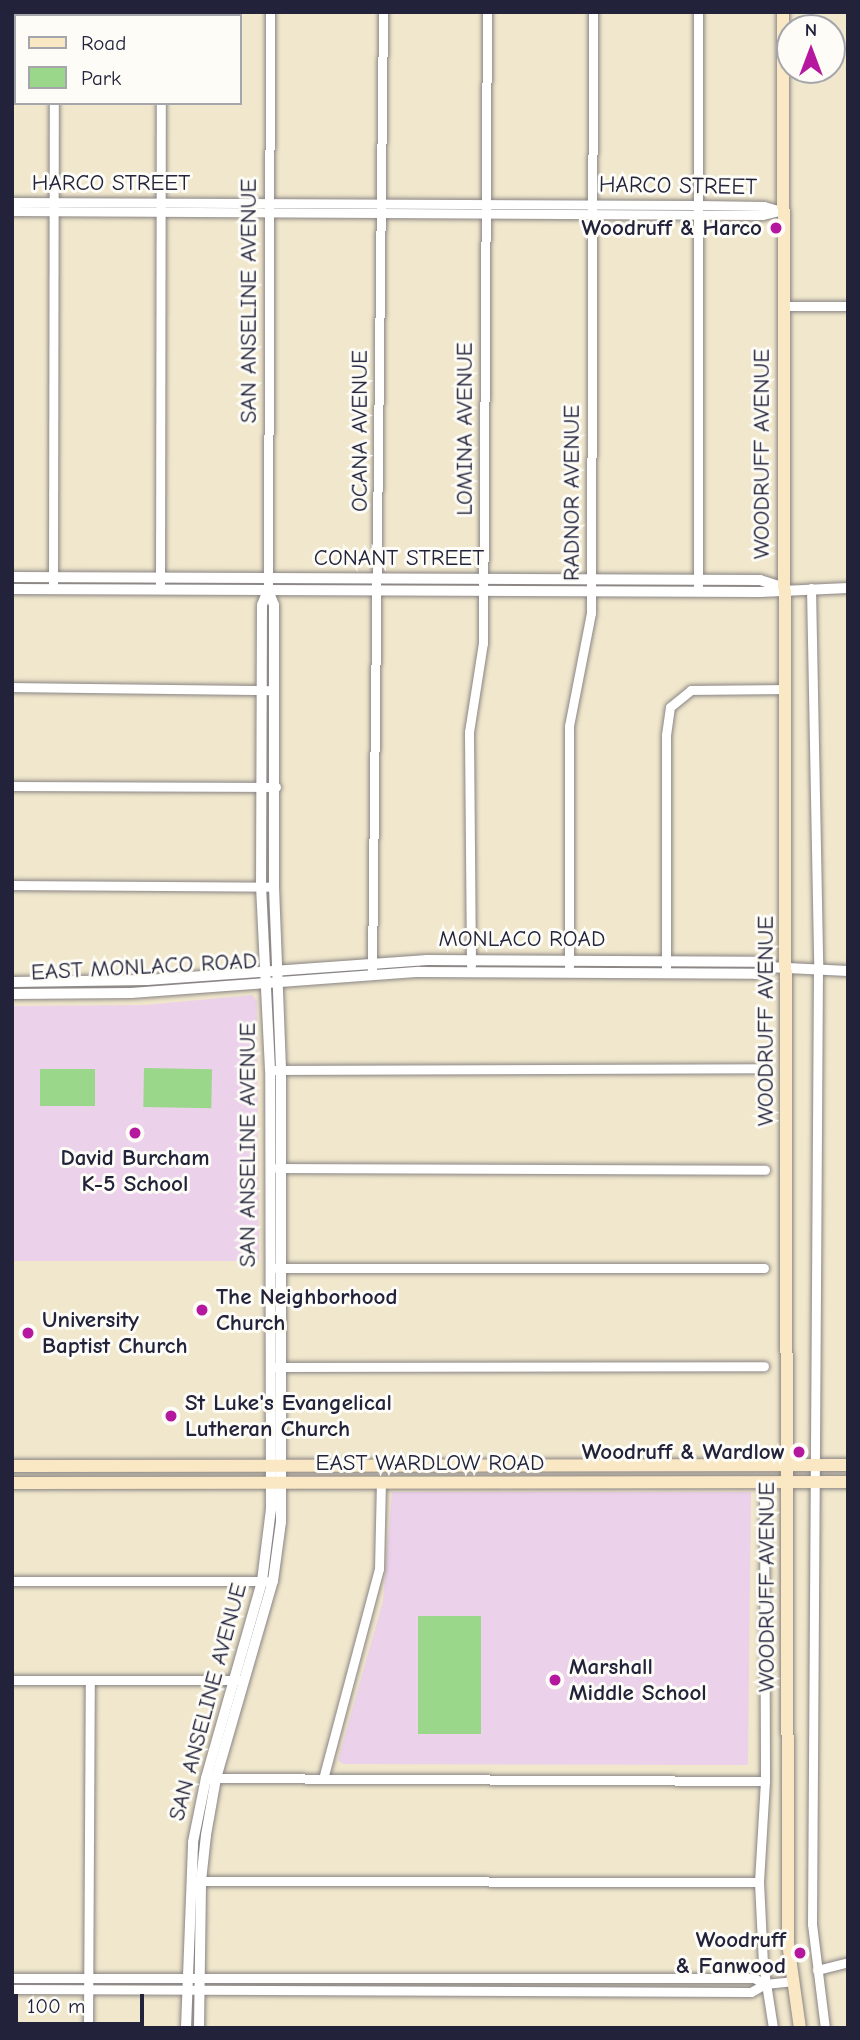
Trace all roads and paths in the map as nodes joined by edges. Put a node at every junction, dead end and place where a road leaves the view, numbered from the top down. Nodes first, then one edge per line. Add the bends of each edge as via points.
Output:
1 (270, 12) edge
2 (383, 12) edge
3 (487, 12) edge
4 (593, 12) edge
5 (698, 12) edge
6 (783, 12) edge
7 (54, 105) edge
8 (161, 105) edge
9 (12, 202) edge
10 (161, 206) junction
11 (54, 207) junction
12 (270, 207) junction
13 (592, 208) junction
14 (381, 209) junction
15 (486, 209) junction
16 (697, 209) junction
17 (12, 211) edge
18 (782, 211) junction
19 (783, 306) junction
20 (848, 306) edge
21 (12, 577) edge
22 (53, 583) junction
23 (160, 583) junction
24 (268, 584) junction
25 (378, 584) junction
26 (484, 585) junction
27 (591, 585) junction
28 (698, 586) junction
29 (784, 587) junction
30 (811, 587) junction
31 (848, 588) edge
32 (12, 589) edge
33 (12, 687) edge
34 (785, 689) junction
35 (262, 690) junction
36 (274, 690) junction
37 (12, 786) edge
38 (261, 787) junction
39 (275, 787) junction
40 (12, 885) edge
41 (261, 887) junction
42 (274, 887) junction
43 (371, 963) junction
44 (471, 965) junction
45 (569, 966) junction
46 (666, 967) junction
47 (786, 967) junction
48 (818, 969) junction
49 (848, 971) edge
50 (372, 975) junction
51 (272, 976) junction
52 (12, 982) edge
53 (12, 994) edge
54 (765, 1068) dead end
55 (276, 1070) junction
56 (277, 1168) junction
57 (765, 1170) dead end
58 (270, 1267) junction
59 (283, 1268) junction
60 (764, 1268) dead end
61 (764, 1366) dead end
62 (276, 1367) junction
63 (171, 1465) junction
64 (276, 1465) junction
65 (788, 1465) junction
66 (816, 1465) junction
67 (848, 1465) edge
68 (12, 1466) edge
69 (74, 1466) junction
70 (848, 1482) edge
71 (12, 1483) edge
72 (74, 1483) junction
73 (171, 1483) junction
74 (276, 1483) junction
75 (764, 1483) junction
76 (788, 1483) junction
77 (816, 1483) junction
78 (382, 1484) junction
79 (12, 1581) edge
80 (268, 1581) junction
81 (12, 1680) edge
82 (90, 1681) junction
83 (239, 1681) junction
84 (211, 1778) junction
85 (323, 1780) junction
86 (765, 1781) junction
87 (188, 1881) junction
88 (201, 1881) junction
89 (759, 1882) junction
90 (848, 1962) edge
91 (817, 1970) junction
92 (12, 1978) edge
93 (89, 1978) junction
94 (482, 1980) junction
95 (792, 1981) junction
96 (765, 1984) junction
97 (187, 1985) junction
98 (199, 1985) junction
99 (12, 1989) edge
100 (89, 1989) junction
101 (482, 1992) junction
102 (88, 2028) edge
103 (186, 2028) edge
104 (199, 2028) edge
105 (773, 2028) edge
106 (800, 2028) edge
107 (825, 2028) edge

1 - 12 street, SAN ANSELINE AVENUE
2 - 14 street, OCANA AVENUE
3 - 15 street, LOMINA AVENUE
4 - 13 street, RADNOR AVENUE
5 - 16 street
6 - 18 main road, WOODRUFF AVENUE
7 - 11 street
8 - 10 street
9 - 11 street, HARCO STREET
10 - 11 street, HARCO STREET
10 - 12 street, HARCO STREET
10 - 23 street
11 - 17 street, HARCO STREET
11 - 22 street
12 - 14 street, HARCO STREET
12 - 24 street, SAN ANSELINE AVENUE
13 - 15 street, HARCO STREET
13 - 16 street, HARCO STREET
13 - 27 street, RADNOR AVENUE
14 - 15 street, HARCO STREET
14 - 25 street, OCANA AVENUE
15 - 26 street, LOMINA AVENUE
16 - 18 street, HARCO STREET via 766,215
16 - 28 street
18 - 19 main road, WOODRUFF AVENUE
19 - 20 street
19 - 29 main road, WOODRUFF AVENUE
21 - 22 street, CONANT STREET
22 - 23 street, CONANT STREET
22 - 32 street, CONANT STREET
23 - 24 street, CONANT STREET
24 - 25 street, CONANT STREET
24 - 35 street, SAN ANSELINE AVENUE via 262,605
24 - 36 street, SAN ANSELINE AVENUE via 274,605
25 - 26 street, CONANT STREET
25 - 43 street, OCANA AVENUE via 372,686
26 - 27 street, CONANT STREET
26 - 44 street, LOMINA AVENUE via 483,643 468,732
27 - 28 street, CONANT STREET
27 - 45 street, RADNOR AVENUE via 587,640 569,726
28 - 29 street, CONANT STREET
29 - 30 street, CONANT STREET
29 - 34 main road, WOODRUFF AVENUE
30 - 31 street, CONANT STREET
30 - 48 street
33 - 35 street
34 - 46 street via 691,690 670,707
34 - 47 main road, WOODRUFF AVENUE
35 - 36 street
35 - 38 street, SAN ANSELINE AVENUE
36 - 39 street, SAN ANSELINE AVENUE
37 - 38 street
38 - 39 street
38 - 41 street, SAN ANSELINE AVENUE
39 - 42 street, SAN ANSELINE AVENUE
40 - 41 street
41 - 42 street
41 - 51 street, SAN ANSELINE AVENUE
42 - 51 street, SAN ANSELINE AVENUE
43 - 44 street, MONLACO ROAD
43 - 50 street, OCANA AVENUE
43 - 51 street, MONLACO ROAD
44 - 45 street, MONLACO ROAD
44 - 50 street, MONLACO ROAD
45 - 46 street, MONLACO ROAD
46 - 47 street, MONLACO ROAD via 755,962
47 - 48 street, MONLACO ROAD
47 - 65 main road, WOODRUFF AVENUE
48 - 49 street, MONLACO ROAD
48 - 66 street
50 - 51 street, MONLACO ROAD
51 - 52 street, EAST MONLACO ROAD
51 - 53 street, EAST MONLACO ROAD via 131,993
51 - 55 street, SAN ANSELINE AVENUE
54 - 55 street
55 - 56 street, SAN ANSELINE AVENUE
56 - 57 street
56 - 58 street, SAN ANSELINE AVENUE
56 - 59 street, SAN ANSELINE AVENUE
58 - 59 street
58 - 62 street, SAN ANSELINE AVENUE
59 - 60 street
59 - 62 street, SAN ANSELINE AVENUE
61 - 62 street
62 - 64 street, SAN ANSELINE AVENUE
63 - 64 main road, EAST WARDLOW ROAD
63 - 69 main road, EAST WARDLOW ROAD
63 - 73 main road
64 - 65 main road, EAST WARDLOW ROAD
64 - 74 street, SAN ANSELINE AVENUE
65 - 66 main road, EAST WARDLOW ROAD
65 - 76 main road, WOODRUFF AVENUE
66 - 67 main road, EAST WARDLOW ROAD
66 - 77 street
68 - 69 main road, EAST WARDLOW ROAD
69 - 72 main road
70 - 77 main road, EAST WARDLOW ROAD
71 - 72 main road, EAST WARDLOW ROAD
72 - 73 main road, EAST WARDLOW ROAD
73 - 74 main road, EAST WARDLOW ROAD
74 - 78 main road, EAST WARDLOW ROAD
74 - 80 street, SAN ANSELINE AVENUE
75 - 76 main road, EAST WARDLOW ROAD
75 - 78 main road, EAST WARDLOW ROAD
75 - 86 street, WOODRUFF AVENUE
76 - 77 main road, EAST WARDLOW ROAD
76 - 95 main road, WOODRUFF AVENUE
77 - 91 street via 812,1924
78 - 85 street via 379,1569
79 - 80 street
80 - 83 street, SAN ANSELINE AVENUE
81 - 82 street
82 - 83 street
82 - 93 street
83 - 84 street, SAN ANSELINE AVENUE
84 - 85 street
84 - 87 street, SAN ANSELINE AVENUE
84 - 88 street, SAN ANSELINE AVENUE
85 - 86 street
86 - 89 street, WOODRUFF AVENUE
87 - 88 street
87 - 97 street, SAN ANSELINE AVENUE
88 - 89 street
88 - 98 street, SAN ANSELINE AVENUE
89 - 96 street, WOODRUFF AVENUE
90 - 91 street
91 - 107 street
92 - 93 street
93 - 97 street
93 - 100 street
94 - 96 street via 754,1978
94 - 98 street
94 - 101 street
95 - 96 street
95 - 106 main road, WOODRUFF AVENUE
96 - 101 street via 751,1992
96 - 105 street, WOODRUFF AVENUE
97 - 98 street
97 - 100 street
97 - 103 street, SAN ANSELINE AVENUE
98 - 101 street
98 - 104 street, SAN ANSELINE AVENUE
99 - 100 street
100 - 102 street

